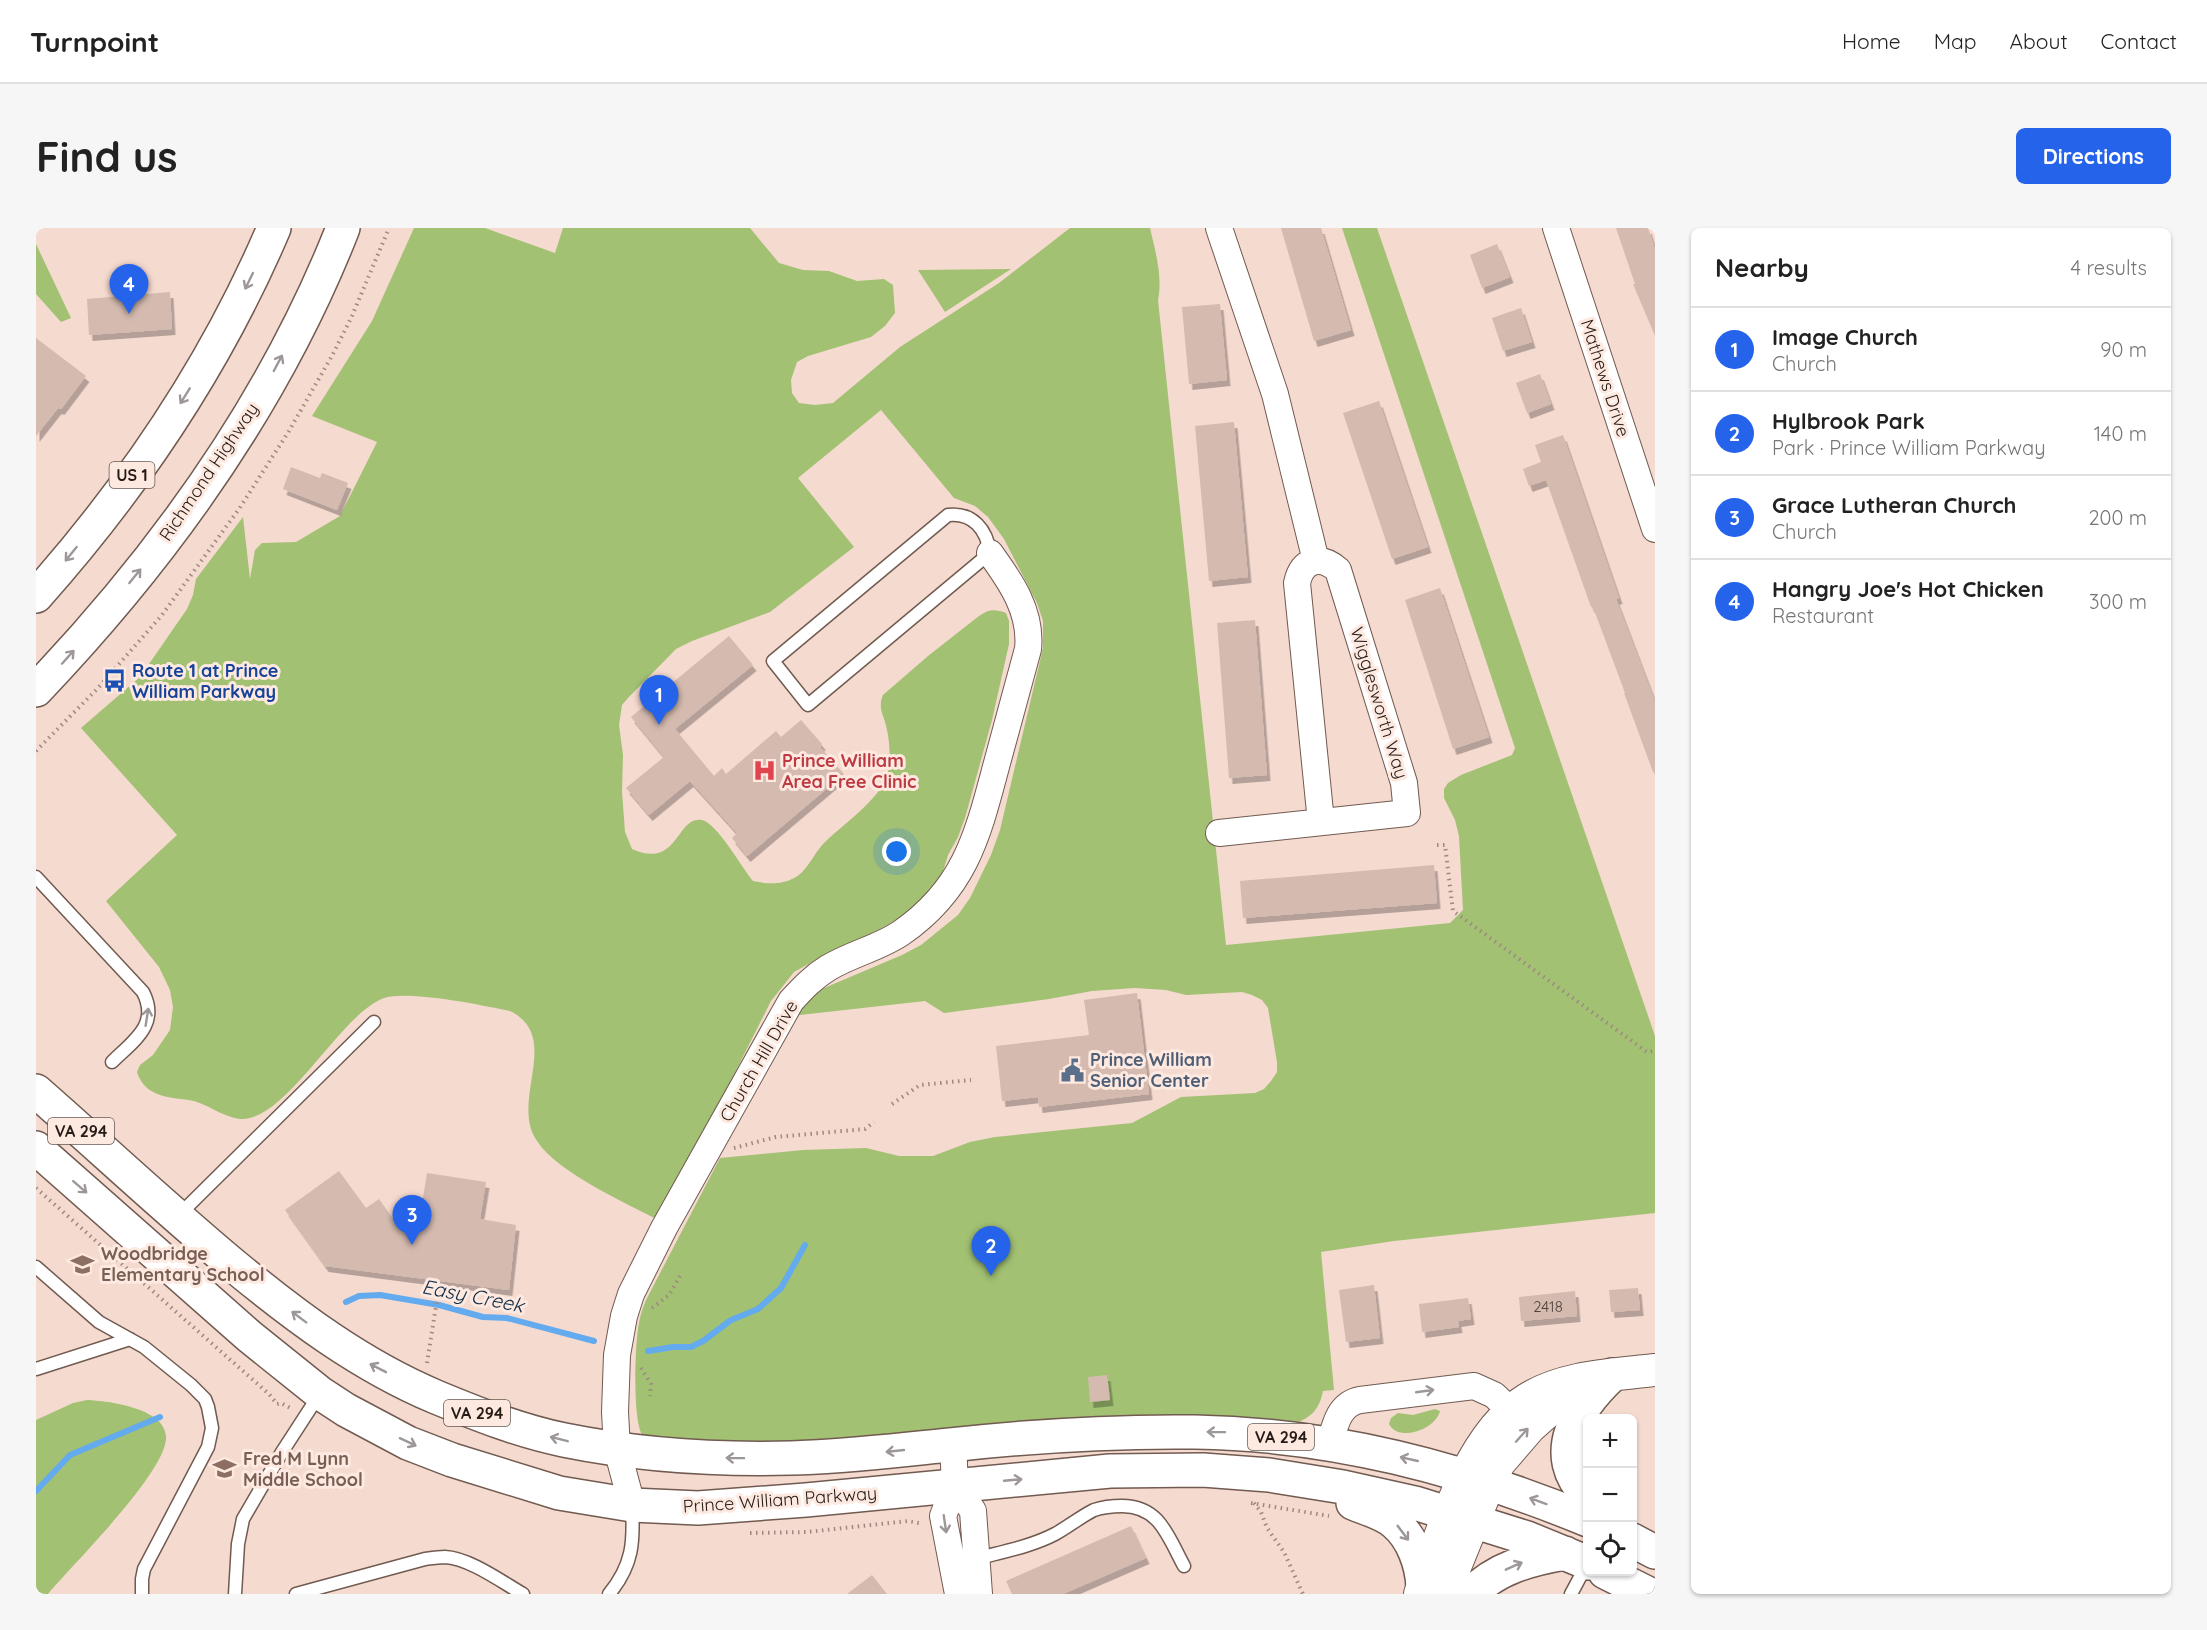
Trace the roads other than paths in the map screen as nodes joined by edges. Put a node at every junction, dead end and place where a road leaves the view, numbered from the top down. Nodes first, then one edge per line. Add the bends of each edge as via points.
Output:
1 (274, 228) edge
2 (343, 228) edge
3 (1219, 228) edge
4 (1556, 228) edge
5 (1655, 529) edge
6 (990, 553) junction
7 (1316, 561) junction
8 (36, 596) edge
9 (36, 690) edge
10 (1321, 822) junction
11 (1219, 833) dead end
12 (36, 877) edge
13 (374, 1022) dead end
14 (112, 1062) dead end
15 (36, 1090) edge
16 (36, 1148) edge
17 (177, 1217) junction
18 (36, 1267) edge
19 (129, 1338) junction
20 (347, 1351) junction
21 (36, 1369) edge
22 (1655, 1370) edge
23 (1612, 1375) junction
24 (320, 1393) junction
25 (1511, 1411) junction
26 (1330, 1443) junction
27 (953, 1444) junction
28 (617, 1449) junction
29 (1477, 1479) junction
30 (1295, 1480) junction
31 (955, 1485) junction
32 (1583, 1491) edge
33 (632, 1504) junction
34 (1462, 1516) junction
35 (1583, 1519) edge
36 (1637, 1543) edge
37 (1655, 1552) edge
38 (977, 1559) junction
39 (1580, 1560) edge
40 (952, 1565) junction
41 (1184, 1566) dead end
42 (1613, 1576) edge
43 (1429, 1592) edge
44 (142, 1594) edge
45 (235, 1594) edge
46 (296, 1594) edge
47 (523, 1594) edge
48 (609, 1594) edge
49 (958, 1594) edge
50 (979, 1594) edge
51 (1471, 1594) edge
52 (1571, 1594) edge
53 (1649, 1594) edge

1 -> 8 main road, US 1 via 231,318 164,429 112,504
9 -> 2 main road, Richmond Highway via 106,613 216,467 293,336
3 - 7 street via 1275,394
4 - 5 street, Mathews Drive
6 - 6 lane via 984,532 975,521 961,514 948,515 773,661 808,705
6 - 28 street, Church Hill Drive via 1011,581 1028,622 1029,636 978,833 965,862 926,913 873,949 827,969 791,1001 664,1228 632,1294 617,1355
7 - 10 street via 1299,573 1298,584
7 - 10 street, Wigglesworth Way via 1330,563 1338,570 1404,783 1407,813
10 - 11 street, Wigglesworth Way
14 -> 12 lane via 145,1028 147,1001 143,992
13 - 17 lane
15 - 17 main road, VA 294
16 -> 24 main road, Prince William Parkway / VA 294 via 249,1336
20 -> 17 main road, VA 294 via 263,1290
18 - 19 lane via 99,1322
19 - 21 lane
19 - 44 lane via 205,1399 212,1428 208,1447 144,1569
20 - 24 main road
28 -> 20 main road, VA 294 via 560,1439 497,1421 433,1396
22 - 23 street
23 - 25 street via 1559,1385 1526,1399
29 -> 23 street via 1499,1463 1530,1426 1569,1397
23 - 32 main road via 1581,1409 1571,1430 1570,1466
24 -> 33 main road, Prince William Parkway / VA 294 via 408,1443 471,1467 559,1493
24 - 45 lane via 243,1519
26 -> 25 street via 1347,1404 1360,1400 1474,1386 1494,1395
25 - 29 street via 1482,1444
26 -> 27 main road, VA 294 via 1267,1435 1191,1432 1093,1433
29 -> 26 main road, VA 294 via 1422,1462
27 -> 28 main road, VA 294 via 794,1458 734,1458
27 - 31 street
28 - 33 street, Church Hill Drive
29 - 34 street
35 -> 29 main road, VA 294
31 -> 30 main road, Prince William Parkway / VA 294 via 1149,1469 1203,1470
30 - 34 main road, Prince William Parkway / VA 294 via 1343,1487
30 -> 43 main road via 1395,1523 1416,1556
31 - 33 main road, Prince William Parkway / VA 294 via 698,1508
31 - 38 street via 973,1511
31 -> 40 street via 943,1516
33 - 48 lane via 631,1552 627,1567
34 - 39 main road, Prince William Parkway / VA 294
34 - 43 street
36 - 37 main road
38 - 40 lane
38 - 41 lane via 1053,1535 1094,1511 1126,1506 1142,1509 1161,1523
38 - 50 street
51 -> 39 main road via 1521,1562
39 - 52 lane
40 - 49 street
42 - 53 main road
46 - 47 lane via 444,1557 471,1565

